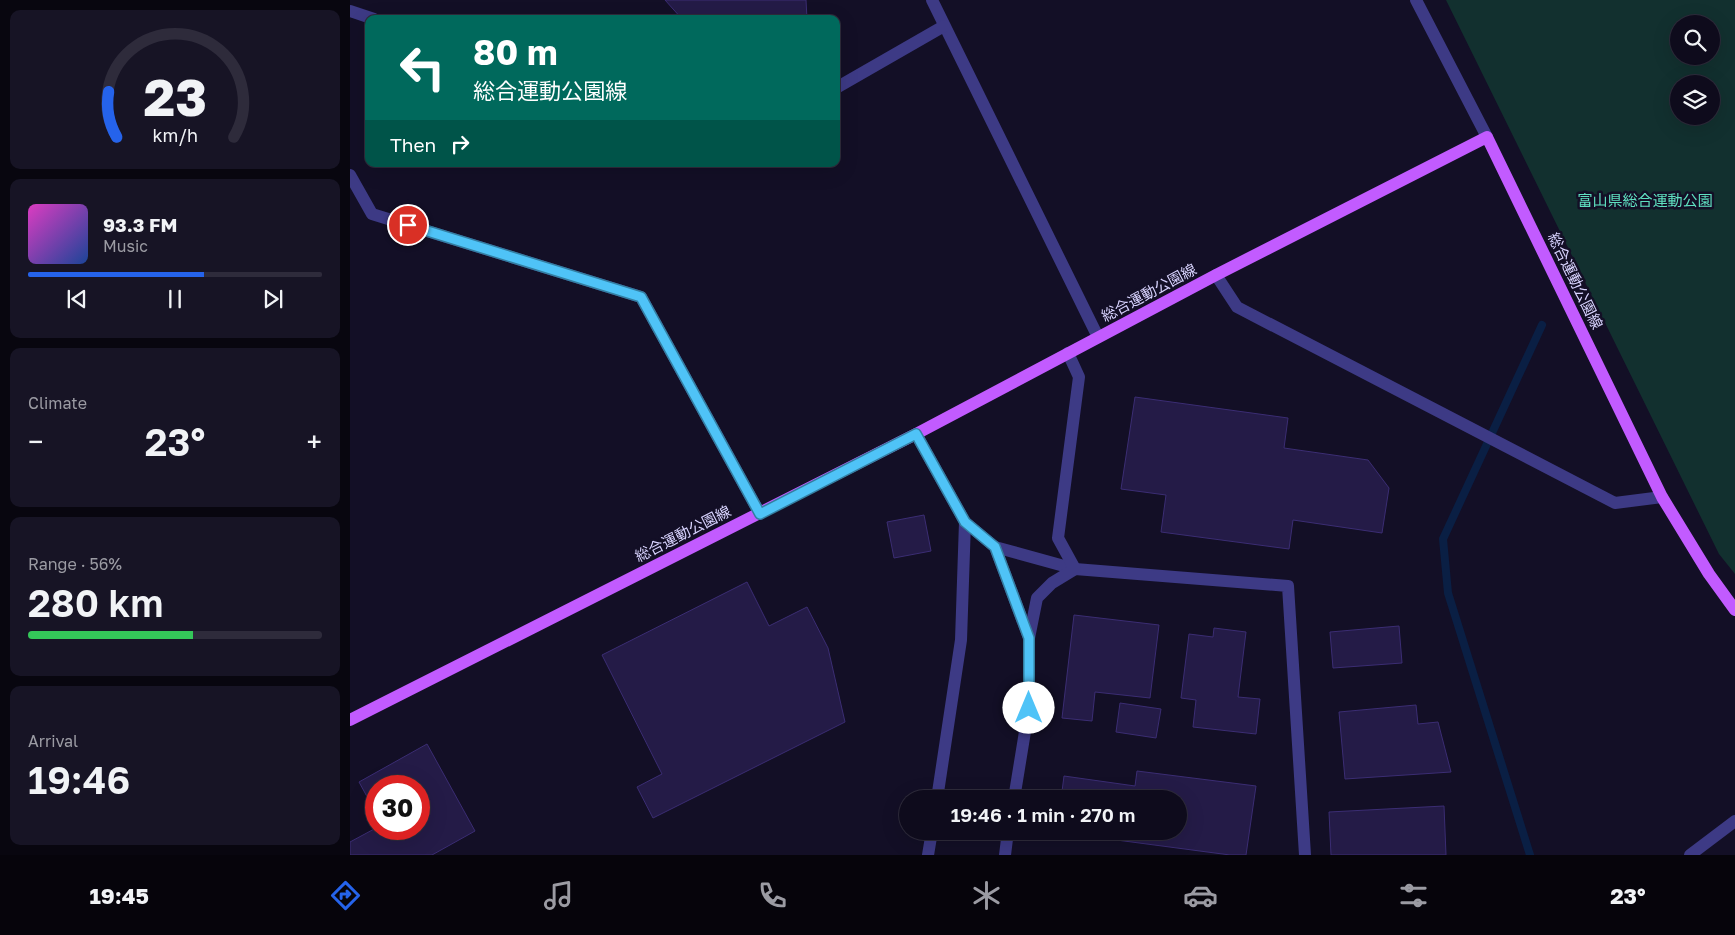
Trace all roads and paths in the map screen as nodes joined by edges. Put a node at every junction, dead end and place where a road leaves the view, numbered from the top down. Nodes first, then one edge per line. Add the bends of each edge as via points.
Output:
1 (932, 0) edge
2 (1416, 0) edge
3 (350, 11) edge
4 (365, 16) edge
5 (944, 26) junction
6 (840, 86) edge
7 (1487, 137) junction
8 (350, 175) edge
9 (1216, 275) junction
10 (1098, 337) junction
11 (1068, 354) junction
12 (916, 434) junction
13 (1662, 497) junction
14 (760, 514) junction
15 (965, 522) junction
16 (995, 547) junction
17 (1075, 569) junction
18 (1735, 610) edge
19 (1029, 638) junction
20 (350, 720) edge
21 (938, 790) edge
22 (1015, 790) edge
23 (1735, 821) edge
24 (930, 840) edge
25 (1006, 840) edge
26 (928, 855) edge
27 (1004, 855) edge
28 (1305, 855) edge
29 (1690, 855) edge

1 - 5 street
2 - 7 street
3 - 4 street
5 - 6 street
5 - 10 street
7 - 9 main road, 総合運動公園線
7 - 13 main road, 総合運動公園線
8 - 14 street via 372,214 641,297
9 - 10 main road, 総合運動公園線
9 - 13 street via 1237,308 1614,503
10 - 11 main road, 総合運動公園線
11 - 12 main road, 総合運動公園線
11 - 17 street via 1080,377 1058,538
12 - 14 main road, 総合運動公園線
12 - 15 street
13 - 18 main road, 総合運動公園線
14 - 20 main road, 総合運動公園線
15 - 16 street
15 - 21 street via 961,640
16 - 17 street
16 - 19 street
17 - 19 street via 1052,583 1037,598
17 - 28 street via 1288,586
19 - 22 street via 1029,708
23 - 29 street
24 - 26 street
25 - 27 street

